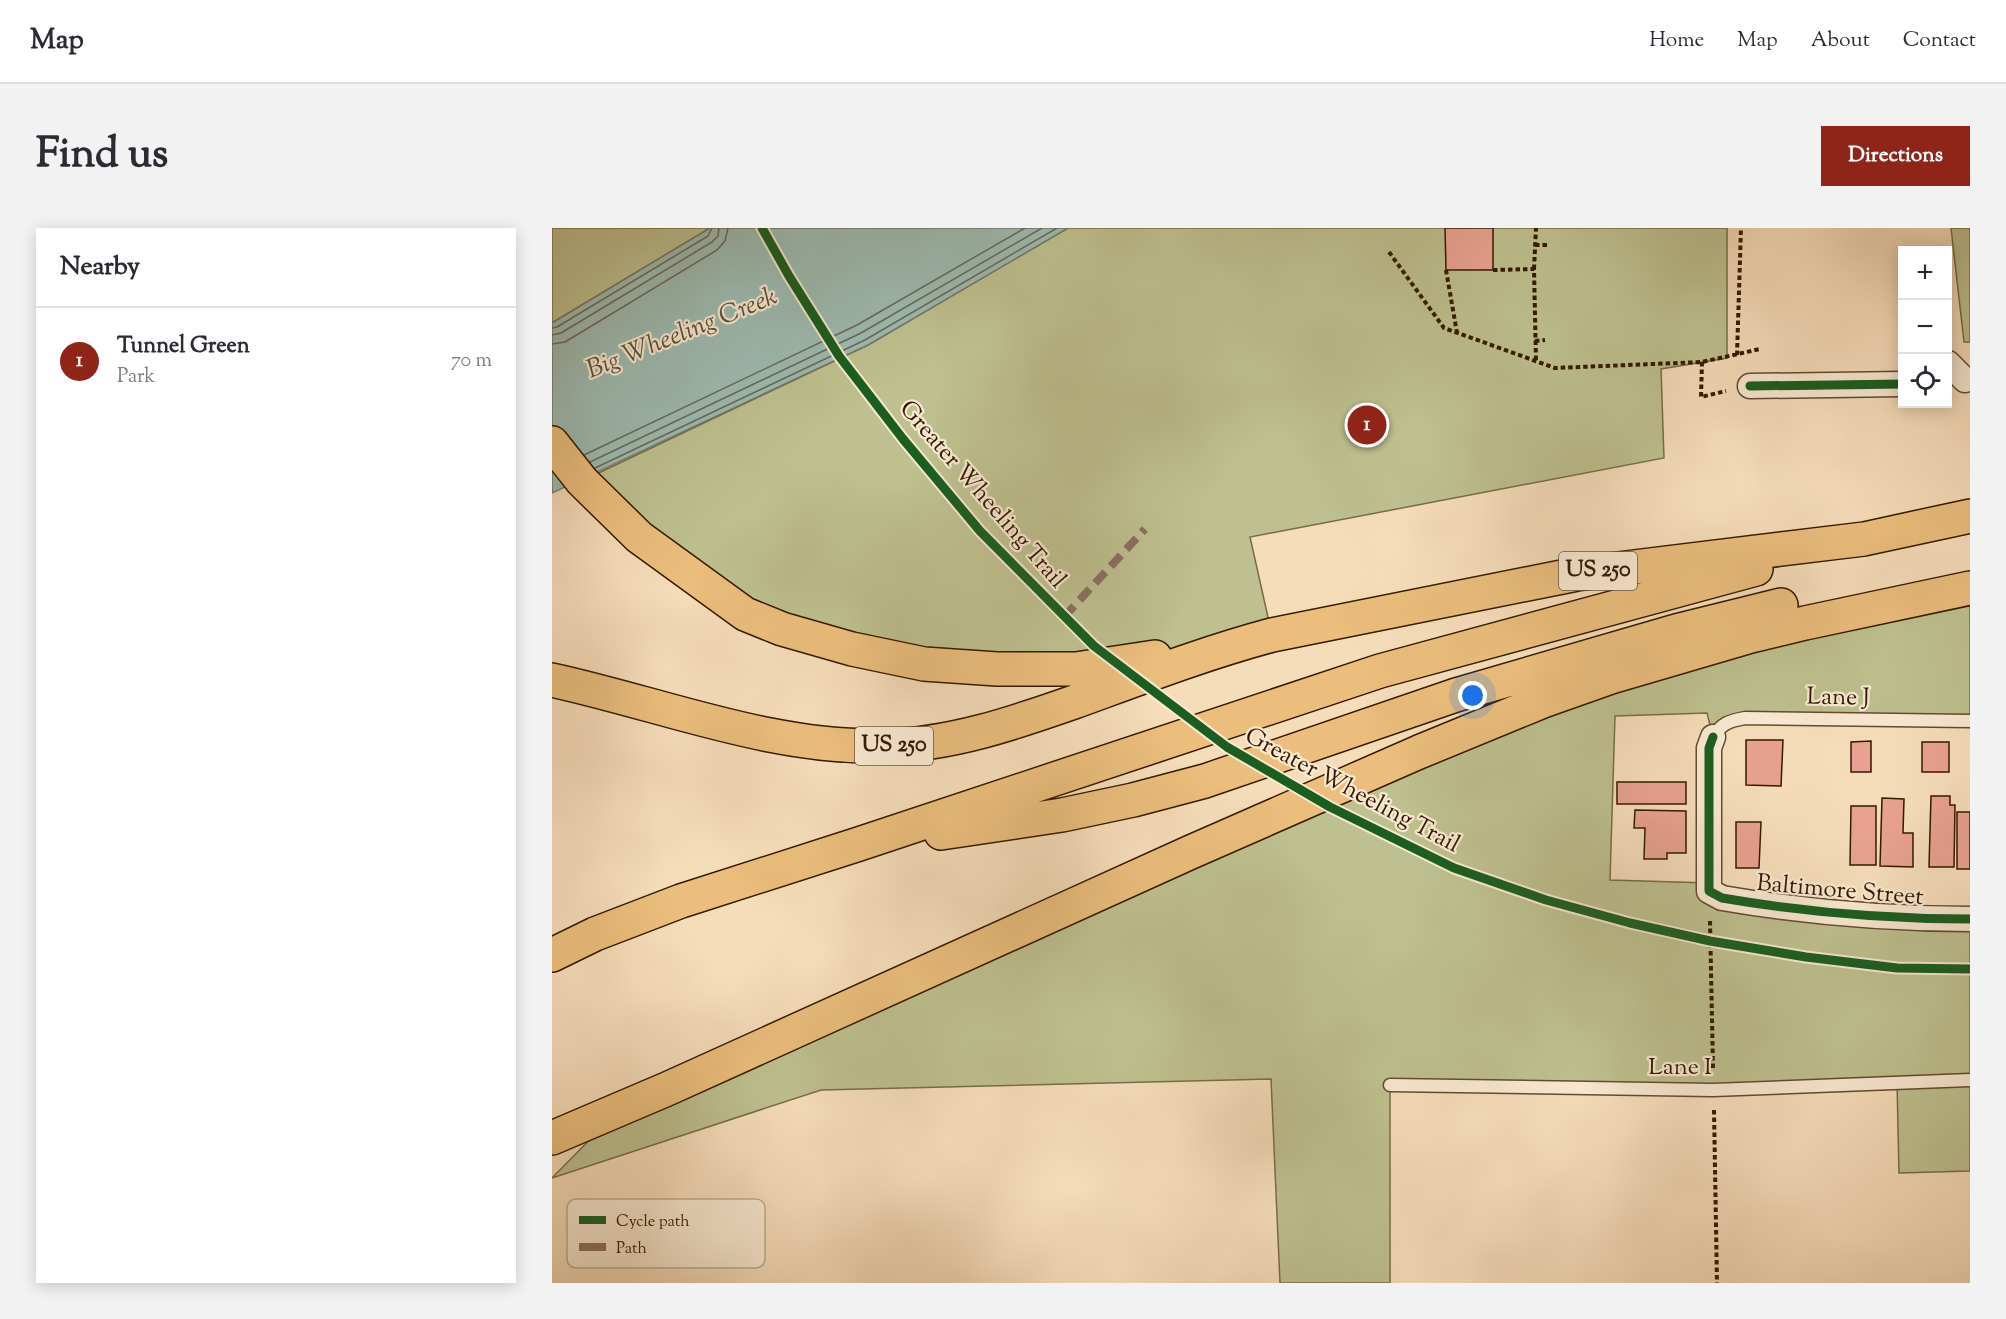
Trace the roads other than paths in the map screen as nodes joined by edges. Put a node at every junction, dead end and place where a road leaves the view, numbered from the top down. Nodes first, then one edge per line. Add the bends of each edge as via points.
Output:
1 (1898, 384) edge
2 (1750, 386) road end
3 (552, 443) edge
4 (1970, 516) edge
5 (1864, 539) junction
6 (1970, 573) edge
7 (1970, 588) edge
8 (1228, 646) junction
9 (552, 680) edge
10 (1970, 721) edge
11 (1713, 737) joint
12 (859, 844) junction
13 (1970, 919) edge
14 (552, 955) edge
15 (1970, 1080) edge
16 (1390, 1085) dead end
17 (552, 1138) edge

1 - 2 street
3 - 8 highway via 582,481 639,537 745,614 782,629 924,664 997,669 1076,669
4 - 5 highway, US 250
5 - 8 highway, US 250 via 1577,574
5 - 12 highway via 1380,671
6 - 12 highway via 1938,574 1822,595 1676,631 1456,696 1205,781 1133,800 1062,815
7 - 17 highway via 1751,636 1544,701 1213,842
8 - 9 highway, US 250 via 1016,722 940,741 886,746 833,745 776,736
10 - 11 lane, Lane J via 1745,717 1727,721
11 - 13 street, Baltimore Street via 1709,748 1710,891 1722,898 1812,911
12 - 14 highway via 681,901
15 - 16 lane, Lane I via 1713,1090

